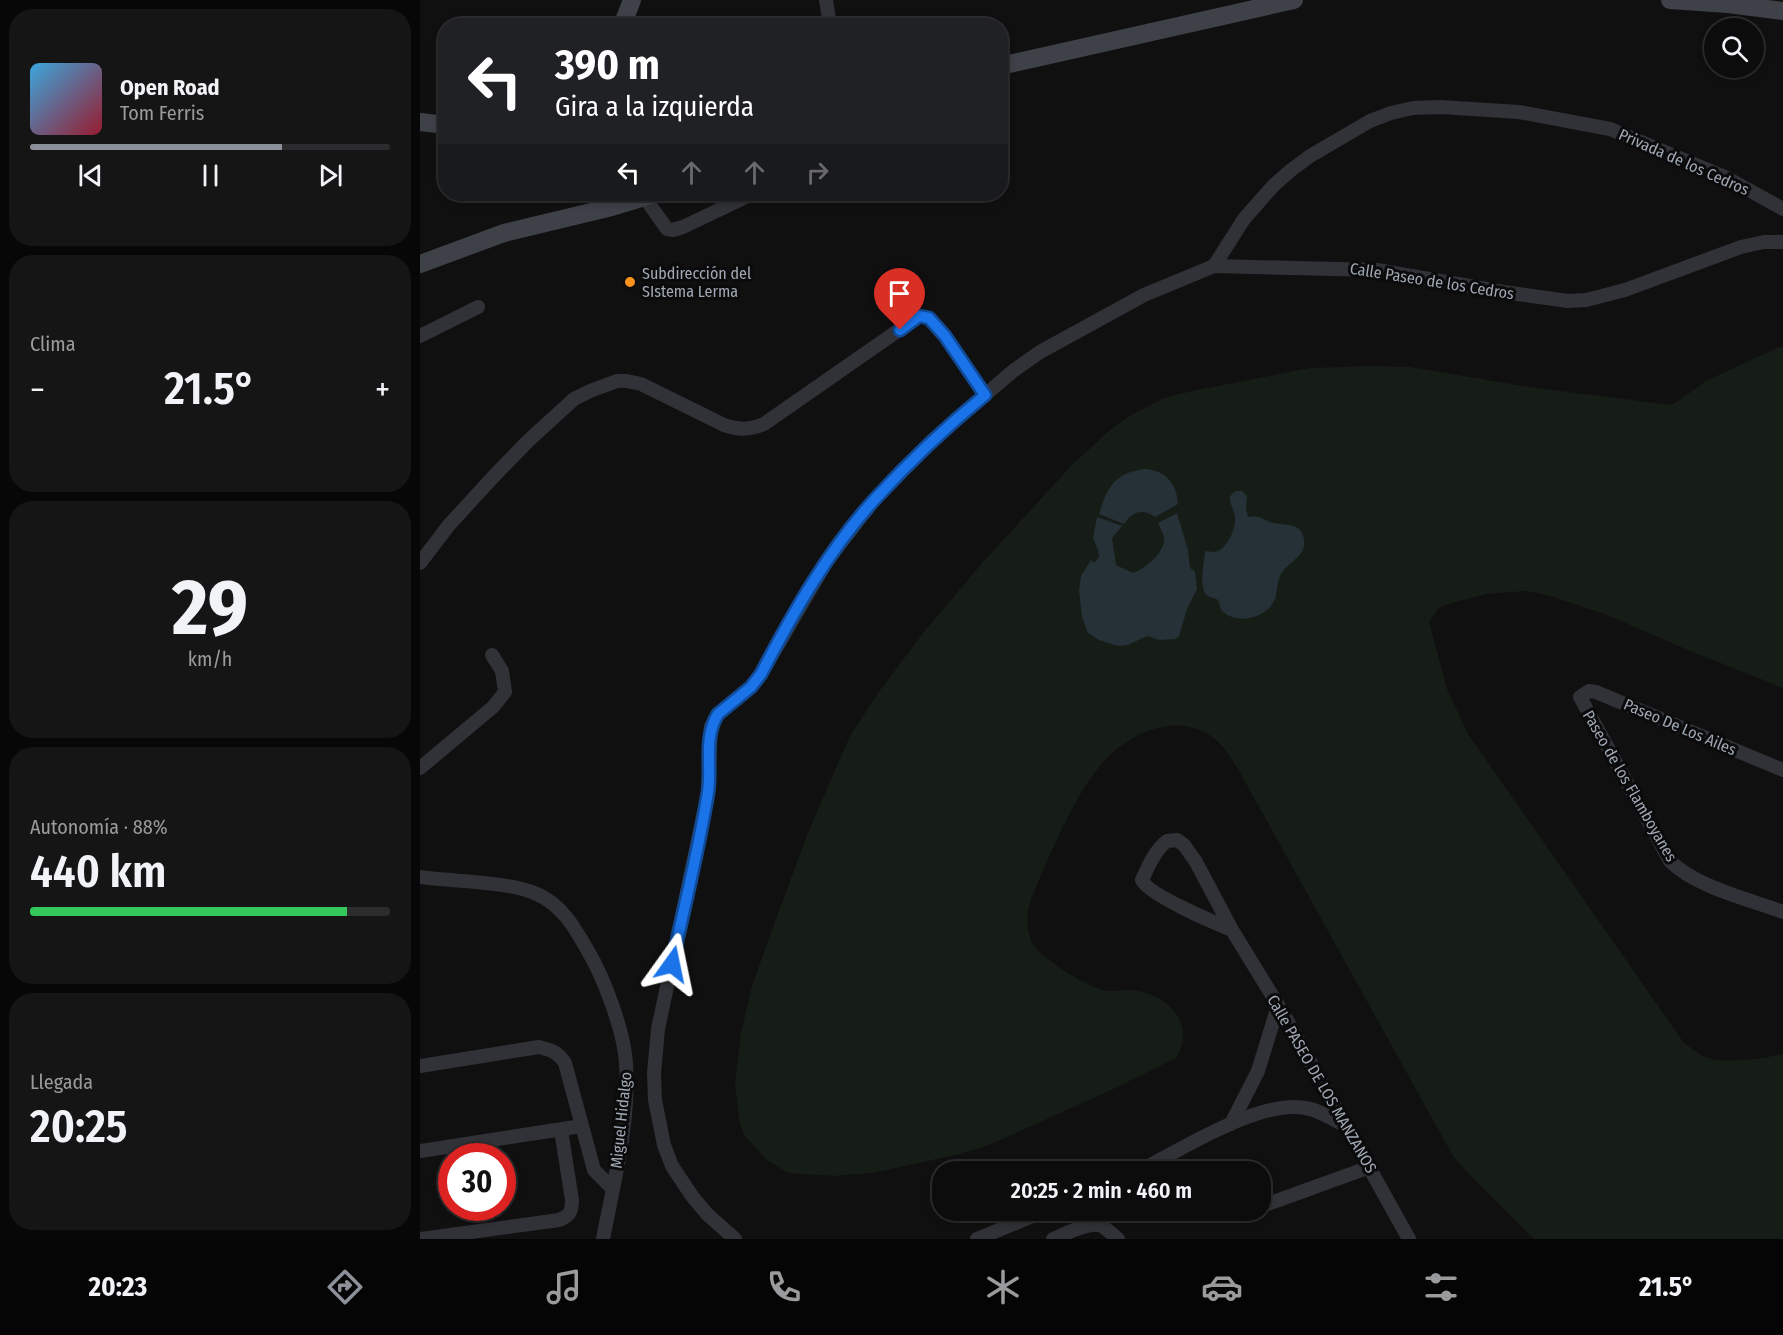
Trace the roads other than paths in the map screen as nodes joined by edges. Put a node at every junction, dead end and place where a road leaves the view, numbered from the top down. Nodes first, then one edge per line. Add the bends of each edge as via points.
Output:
1 (632, 0) edge
2 (825, 0) edge
3 (1294, 0) edge
4 (1670, 0) edge
5 (1783, 11) edge
6 (625, 18) edge
7 (828, 18) edge
8 (1008, 64) edge
9 (420, 122) edge
10 (438, 124) edge
11 (630, 201) edge
12 (653, 201) edge
13 (737, 201) edge
14 (1783, 209) edge
15 (1783, 242) edge
16 (420, 264) edge
17 (1214, 266) junction
18 (478, 307) dead end
19 (420, 336) edge
20 (985, 395) junction
21 (420, 563) edge
22 (492, 656) dead end
23 (1580, 699) joint
24 (420, 768) edge
25 (1783, 770) edge
26 (420, 877) edge
27 (1783, 912) edge
28 (1232, 930) junction
29 (1278, 1006) junction
30 (420, 1066) edge
31 (1231, 1124) junction
32 (582, 1126) junction
33 (1347, 1127) junction
34 (561, 1130) junction
35 (420, 1151) edge
36 (1159, 1161) edge
37 (1370, 1167) junction
38 (613, 1189) junction
39 (1271, 1203) edge
40 (1020, 1221) edge
41 (420, 1239) edge
42 (603, 1239) edge
43 (735, 1239) edge
44 (976, 1239) edge
45 (1053, 1239) edge
46 (1118, 1239) edge
47 (1409, 1239) edge

1 - 6 main road
2 - 7 street
3 - 8 main road
4 - 5 main road
9 - 10 main road
11 - 16 main road via 504,233
12 - 13 street via 667,229 673,230
14 - 17 street, Privada de los Cedros via 1727,178 1610,129 1519,112 1413,108 1370,121 1290,171 1244,219
15 - 17 street, Calle Paseo de los Cedros via 1741,247 1625,290 1568,301 1377,270
17 - 20 street, Calle Paseo de los Cedros via 1144,295 1071,333 1013,371
18 - 19 street
20 - 21 street via 945,336 929,318 919,316 764,424 750,429 724,425 641,384 605,384 574,399 528,441 449,525
20 - 43 street, Calle Paseo de los Cedros via 935,438 874,500 827,561 761,674 714,720 709,741 708,793 658,1029 655,1100 672,1166 692,1196
22 - 24 street via 506,692
23 - 25 street, Paseo De Los Ailes via 1584,693 1596,692
23 - 27 street, Paseo de los Flamboyanes via 1670,861 1697,880
26 - 38 street, Miguel Hidalgo via 537,893 560,908 578,932 606,989 626,1062 624,1125
28 - 28 street, Calle PASEO DE LOS MANZANOS via 1196,862 1177,840 1167,841 1147,868 1144,886
28 - 29 street, Calle PASEO DE LOS MANZANOS
29 - 31 street via 1258,1071
29 - 33 street, Calle PASEO DE LOS MANZANOS
30 - 32 street via 539,1047 551,1050 565,1063
31 - 33 street via 1275,1109 1296,1107 1315,1111
31 - 36 street
32 - 34 street
32 - 38 street via 594,1170
33 - 37 street, Calle PASEO DE LOS MANZANOS
34 - 35 street
34 - 41 street via 572,1200 567,1217
37 - 39 street
37 - 47 street, Calle PASEO DE LOS MANZANOS
38 - 42 street, Miguel Hidalgo
40 - 44 street
45 - 46 street via 1095,1225

